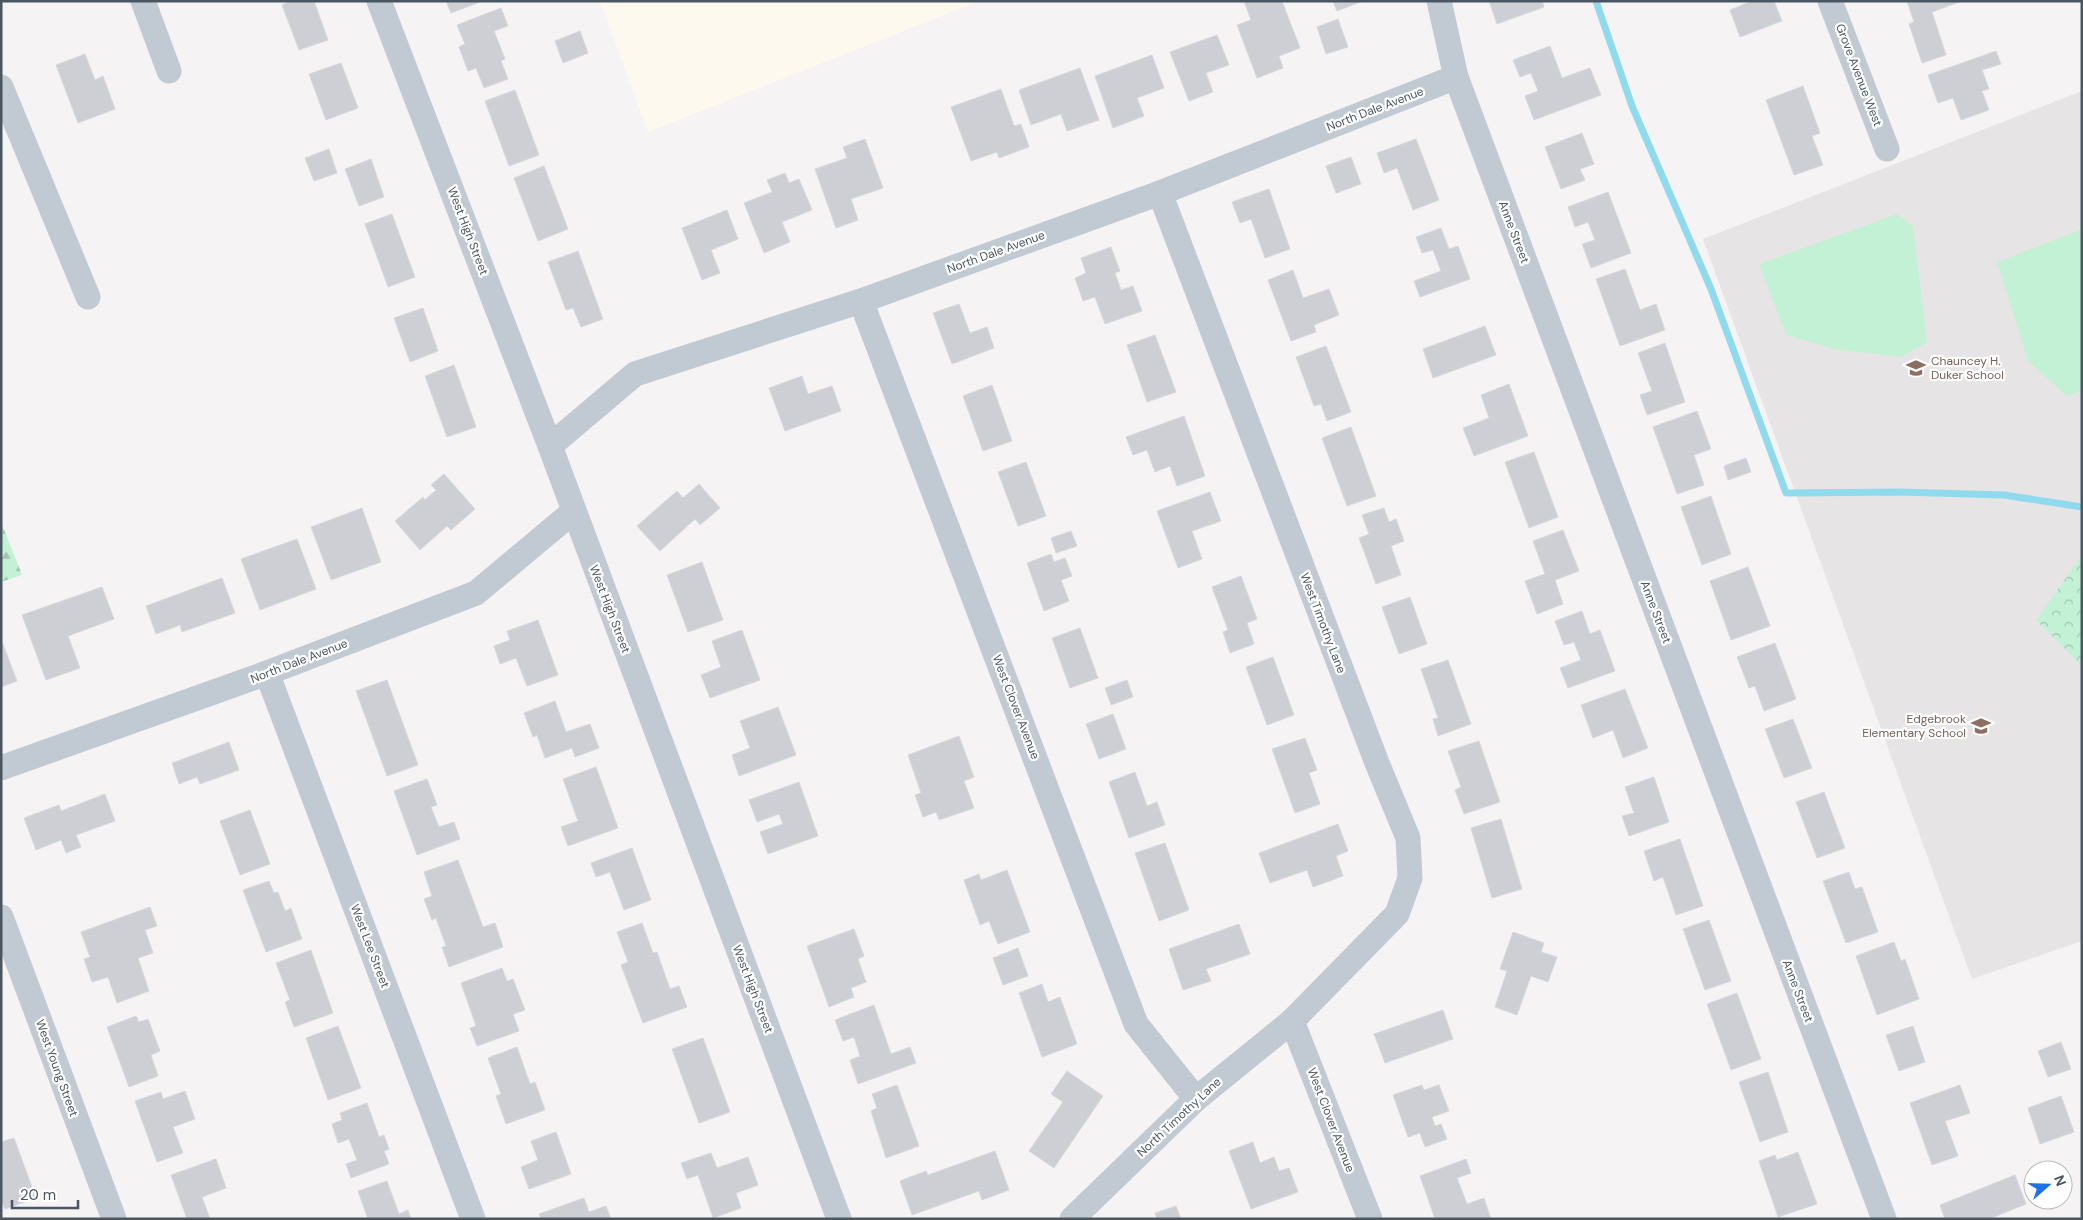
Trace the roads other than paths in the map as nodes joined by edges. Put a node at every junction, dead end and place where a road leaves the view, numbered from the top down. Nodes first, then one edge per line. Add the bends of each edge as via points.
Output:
1 (143, 1) edge
2 (380, 1) edge
3 (1439, 1) edge
4 (1830, 1) edge
5 (169, 70) dead end
6 (1456, 78) junction
7 (1, 87) edge
8 (1887, 149) dead end
9 (1160, 193) junction
10 (88, 297) dead end
11 (861, 301) junction
12 (550, 446) junction
13 (574, 511) junction
14 (266, 674) junction
15 (1, 768) edge
16 (1, 917) edge
17 (1292, 1021) junction
18 (1196, 1099) junction
19 (114, 1219) edge
20 (473, 1219) edge
21 (839, 1219) edge
22 (1072, 1219) edge
23 (1370, 1219) edge
24 (1884, 1219) edge

1 - 5 street
2 - 12 street, West High Street
3 - 6 street, Anne Street
4 - 8 street, Grove Avenue West
6 - 9 street, North Dale Avenue
6 - 24 street, Anne Street
7 - 10 street
9 - 11 street, North Dale Avenue
9 - 17 street, West Timothy Lane via 1408,838 1410,878 1397,914
11 - 12 street, North Dale Avenue via 635,374
11 - 18 street, West Clover Avenue via 1136,1024
12 - 13 street, West High Street
13 - 14 street, North Dale Avenue via 476,593
13 - 21 street, West High Street
14 - 15 street, North Dale Avenue
14 - 20 street, West Lee Street
16 - 19 street, West Young Street
17 - 18 street, North Timothy Lane
17 - 23 street, West Clover Avenue
18 - 22 street, North Timothy Lane

